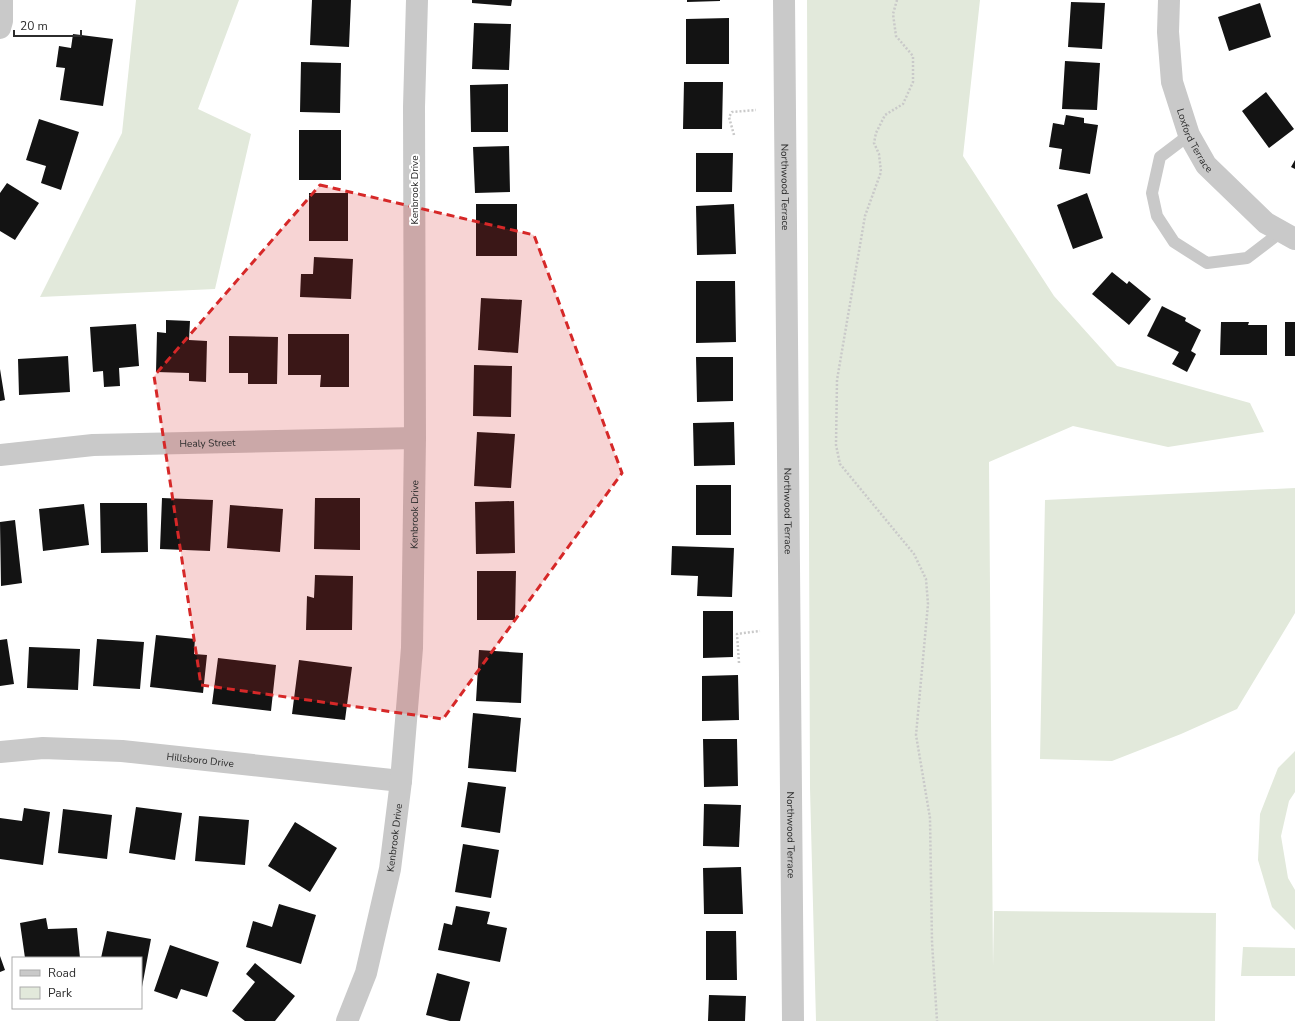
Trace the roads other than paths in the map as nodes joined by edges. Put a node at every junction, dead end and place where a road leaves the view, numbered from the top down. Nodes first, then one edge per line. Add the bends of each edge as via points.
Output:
1 (2, 0) edge
2 (417, 0) edge
3 (784, 0) edge
4 (1170, 0) edge
5 (0, 28) edge
6 (1189, 135) junction
7 (1288, 236) edge
8 (415, 438) junction
9 (0, 455) edge
10 (0, 752) edge
11 (401, 781) junction
12 (347, 1021) edge
13 (793, 1021) edge

1 - 5 street
2 - 8 street, Kenbrook Drive via 414,107
3 - 13 street, Northwood Terrace
4 - 6 street, Loxford Terrace via 1168,32 1172,82
6 - 7 street, Loxford Terrace via 1206,165 1266,223
6 - 7 lane via 1160,157 1152,193 1157,216 1174,242 1208,263 1247,258
8 - 9 street, Healy Street via 93,445
8 - 11 street, Kenbrook Drive via 412,648
10 - 11 street, Hillsboro Drive via 43,748 122,751
11 - 12 street, Kenbrook Drive via 390,869 366,972

